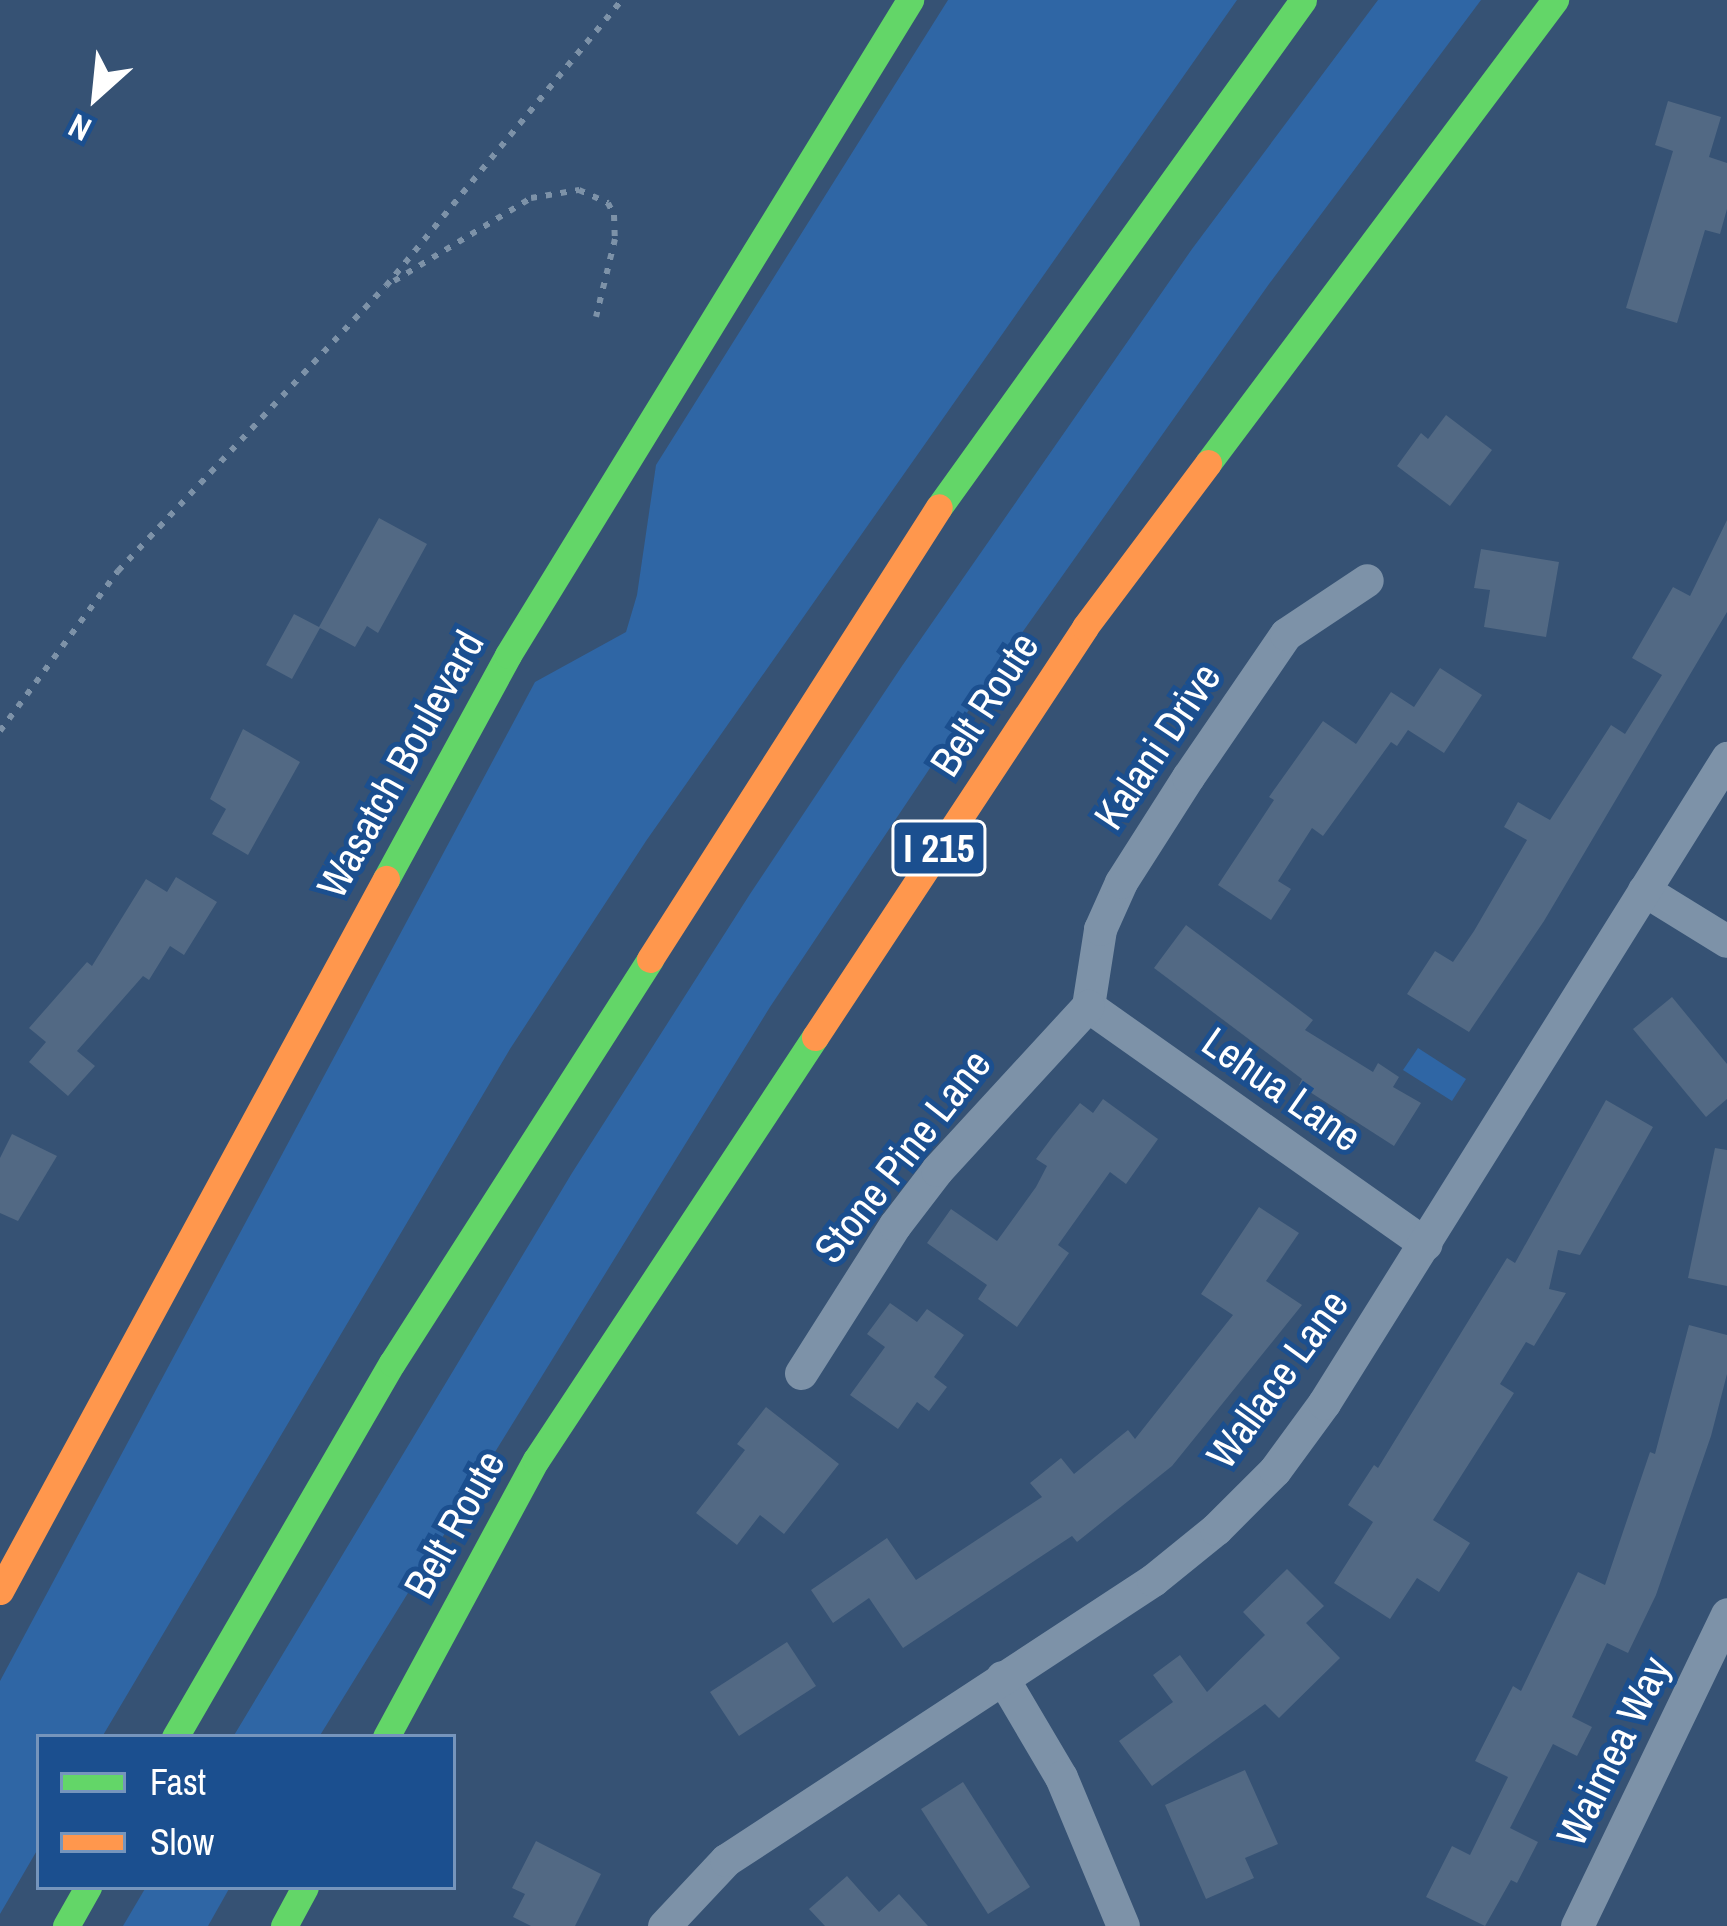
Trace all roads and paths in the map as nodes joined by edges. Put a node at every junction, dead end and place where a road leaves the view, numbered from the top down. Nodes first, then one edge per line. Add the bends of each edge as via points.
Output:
1 (622, 0) edge
2 (910, 0) edge
3 (1303, 0) edge
4 (1555, 0) edge
5 (386, 286) junction
6 (596, 317) dead end
7 (1366, 580) dead end
8 (0, 731) edge
9 (1727, 758) edge
10 (1644, 890) junction
11 (1727, 941) edge
12 (1088, 1006) junction
13 (1425, 1244) junction
14 (801, 1372) dead end
15 (13, 1537) edge
16 (0, 1591) edge
17 (1727, 1614) edge
18 (1002, 1678) junction
19 (177, 1734) edge
20 (388, 1734) edge
21 (86, 1890) edge
22 (303, 1890) edge
23 (65, 1926) edge
24 (284, 1926) edge
25 (664, 1926) edge
26 (1123, 1926) edge
27 (1576, 1926) edge

1 - 5 path
2 - 15 main road, Wasatch Boulevard via 508,655
3 - 19 main road via 942,503 392,1363
4 - 20 main road, Belt Route / I 215 via 1085,627 536,1460
5 - 6 path via 531,198 579,190 608,203 614,215
5 - 8 path via 118,571
7 - 12 street, Kalani Drive via 1286,634 1188,777 1100,929
9 - 10 street, Wallace Lane
10 - 11 street
10 - 13 street, Wallace Lane
12 - 13 street, Lehua Lane
12 - 14 street, Stone Pine Lane via 937,1170
13 - 18 street, Wallace Lane via 1312,1420 1246,1501 1153,1580
15 - 16 main road, Wasatch Boulevard
17 - 27 street, Waimea Way
18 - 25 street, Wallace Lane via 752,1841
18 - 26 street via 1061,1777
21 - 23 main road
22 - 24 main road

